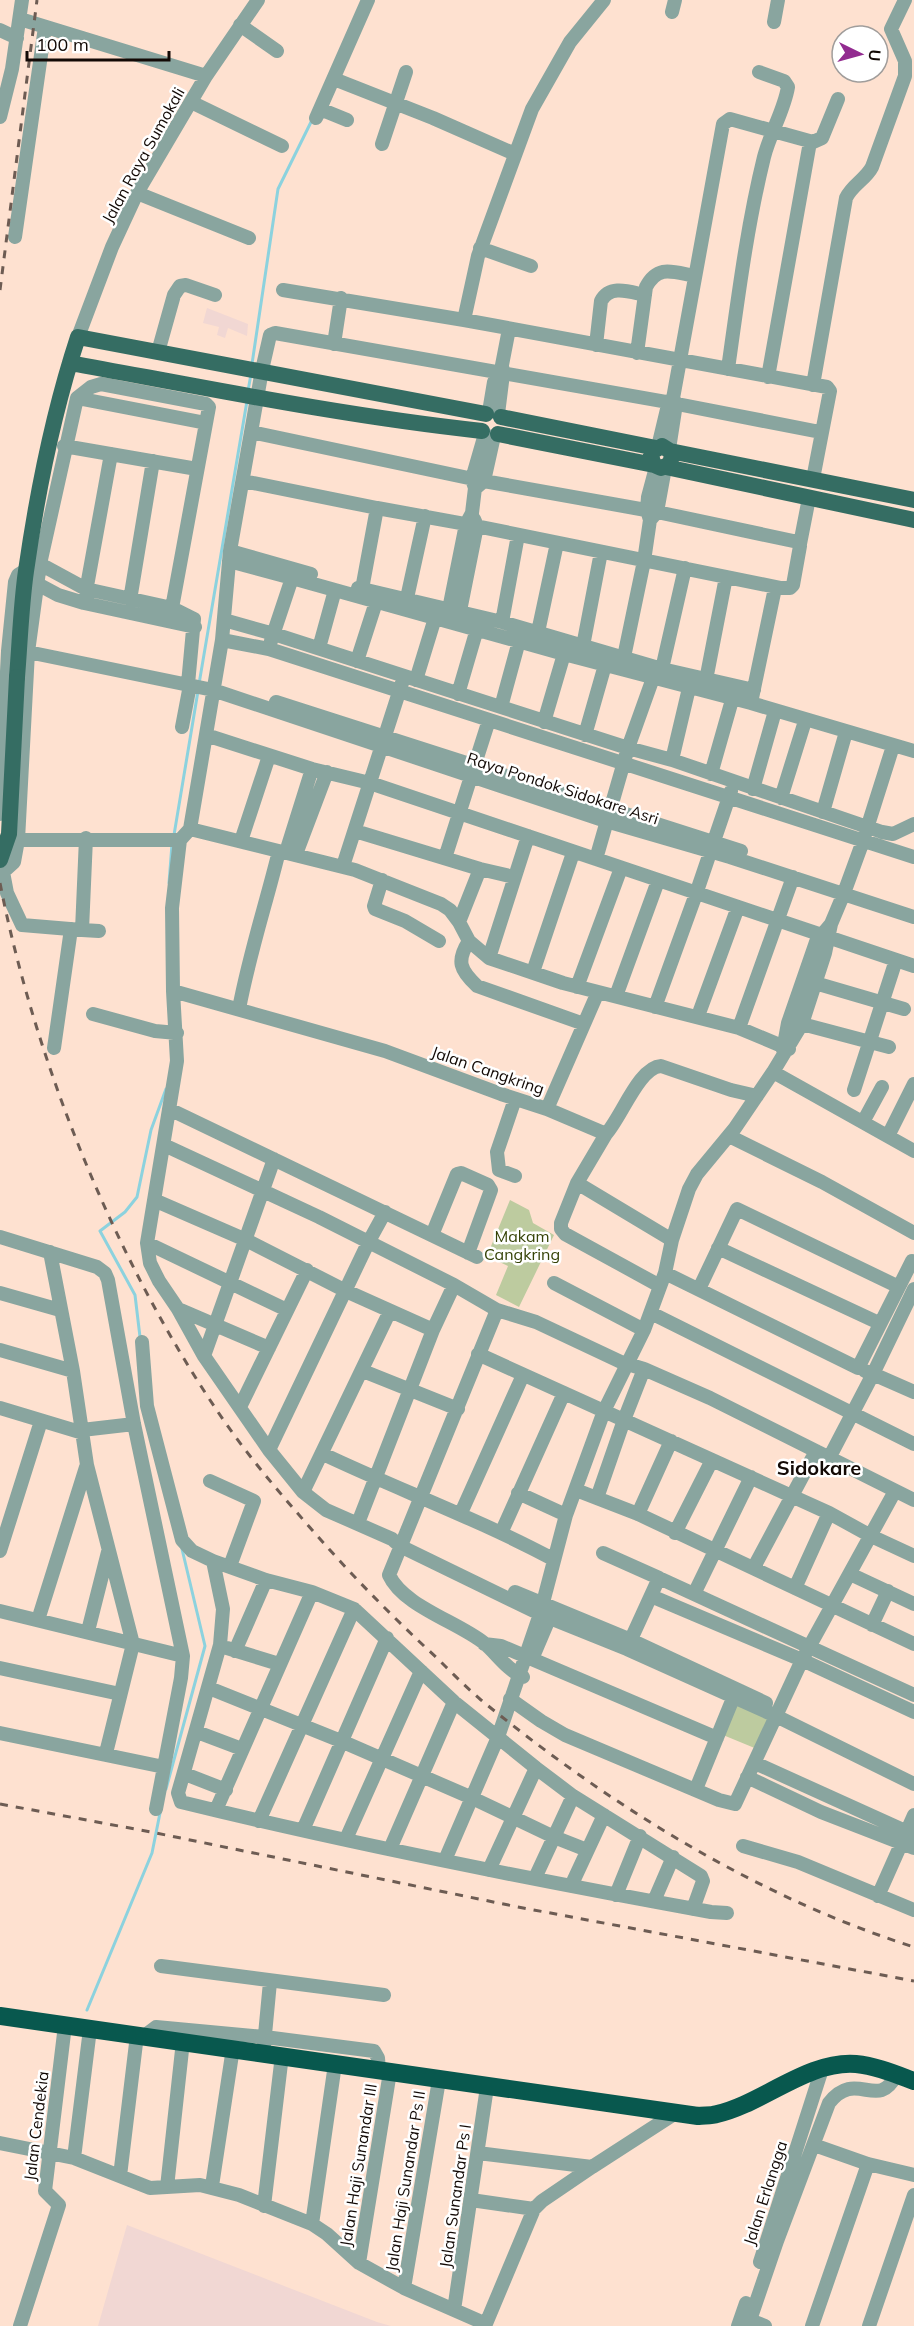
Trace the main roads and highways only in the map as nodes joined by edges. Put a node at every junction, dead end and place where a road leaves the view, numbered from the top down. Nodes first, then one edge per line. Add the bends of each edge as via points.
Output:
1 (70, 363) junction
2 (492, 424) junction
3 (662, 458) junction
4 (914, 500) edge
5 (914, 520) edge
6 (2, 866) edge
7 (0, 2019) edge
8 (914, 2081) edge

1 - 2 main road via 435,426
1 - 2 main road via 78,337 252,368
1 - 6 main road, bridge via 70,404 39,493 9,834
2 - 3 main road
3 - 4 main road via 813,479
3 - 5 main road via 809,498
7 - 8 highway via 233,2048 270,2047 335,2064 698,2116 717,2114 842,2064 857,2064

